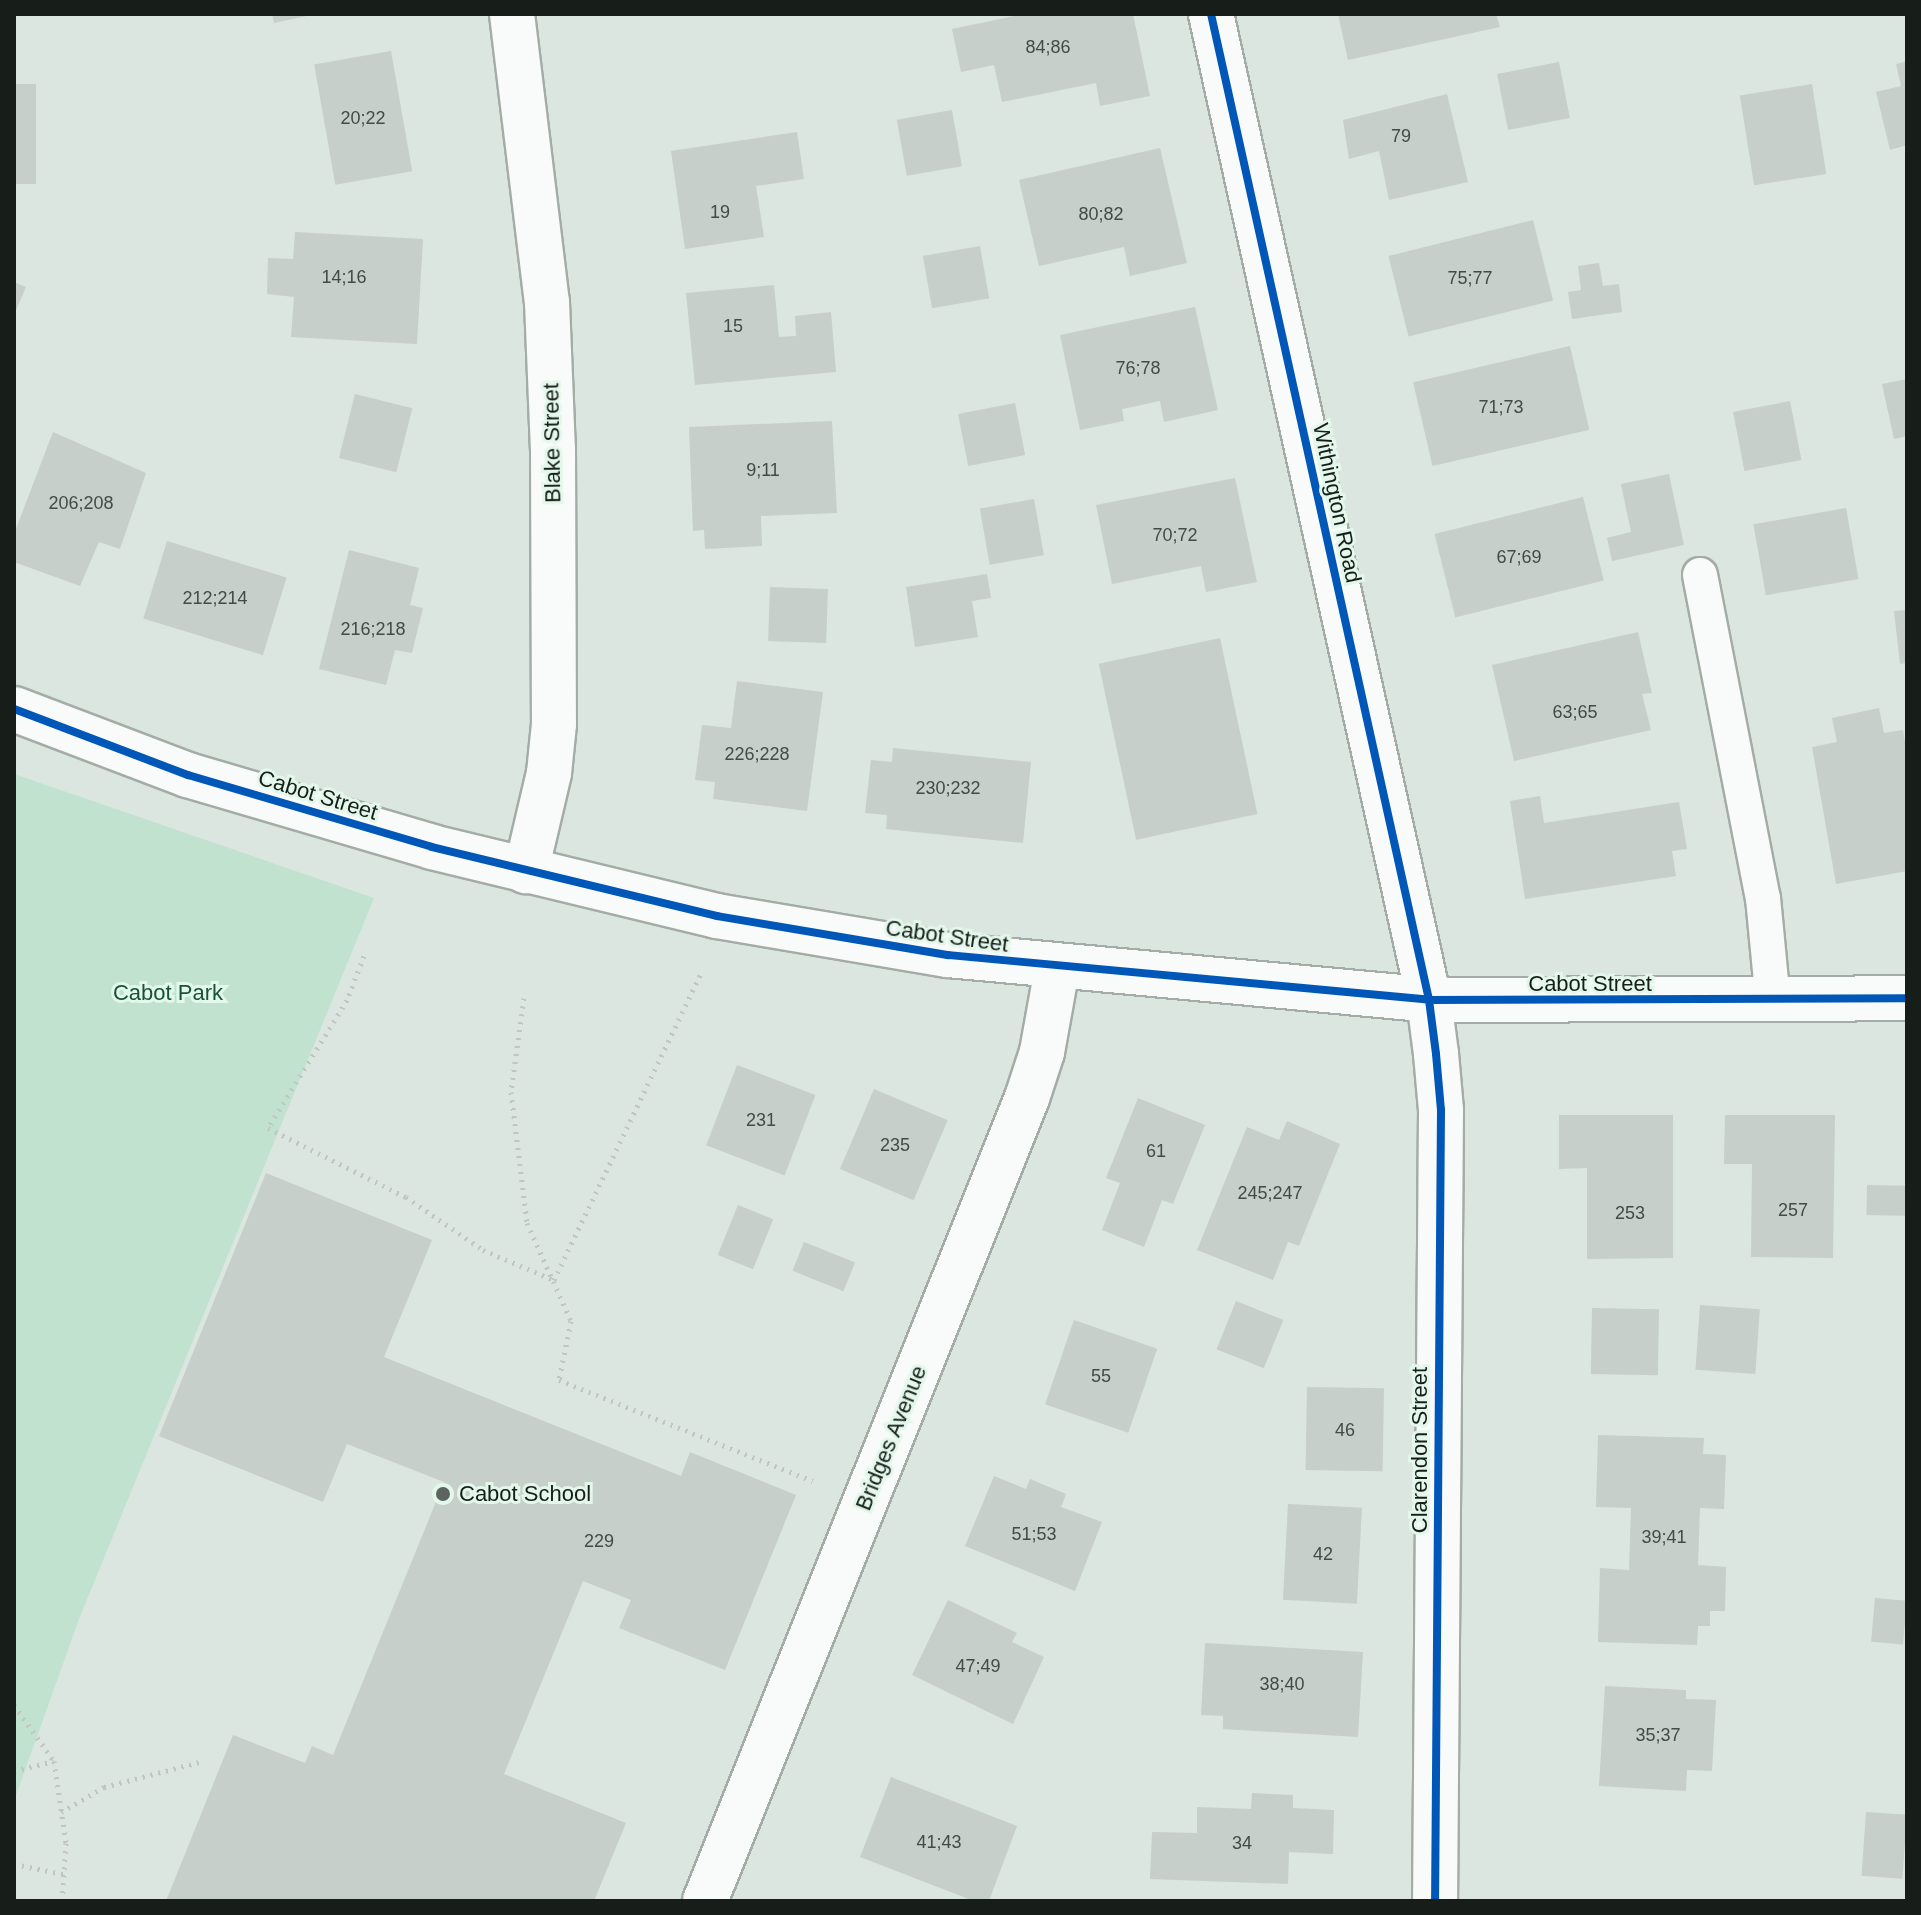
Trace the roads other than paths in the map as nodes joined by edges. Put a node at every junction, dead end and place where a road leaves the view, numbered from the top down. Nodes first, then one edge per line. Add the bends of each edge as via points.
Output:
1 (512, 14) edge
2 (1211, 14) edge
3 (1700, 575) dead end
4 (14, 709) edge
5 (526, 871) junction
6 (1057, 969) junction
7 (1907, 998) edge
8 (1429, 1000) junction
9 (1773, 1001) junction
10 (705, 1901) edge
11 (1435, 1901) edge

1 - 5 street, Blake Street via 540,223 553,449 554,724 549,773
2 - 8 street, Withington Road
3 - 9 lane via 1763,898
4 - 5 street, Cabot Street via 188,775
5 - 6 street, Cabot Street via 717,916
6 - 8 street, Cabot Street
6 - 10 street, Bridges Avenue via 1042,1052 1027,1098
7 - 9 street, Cabot Street
8 - 9 street, Cabot Street
8 - 11 street, Clarendon Street via 1441,1110

